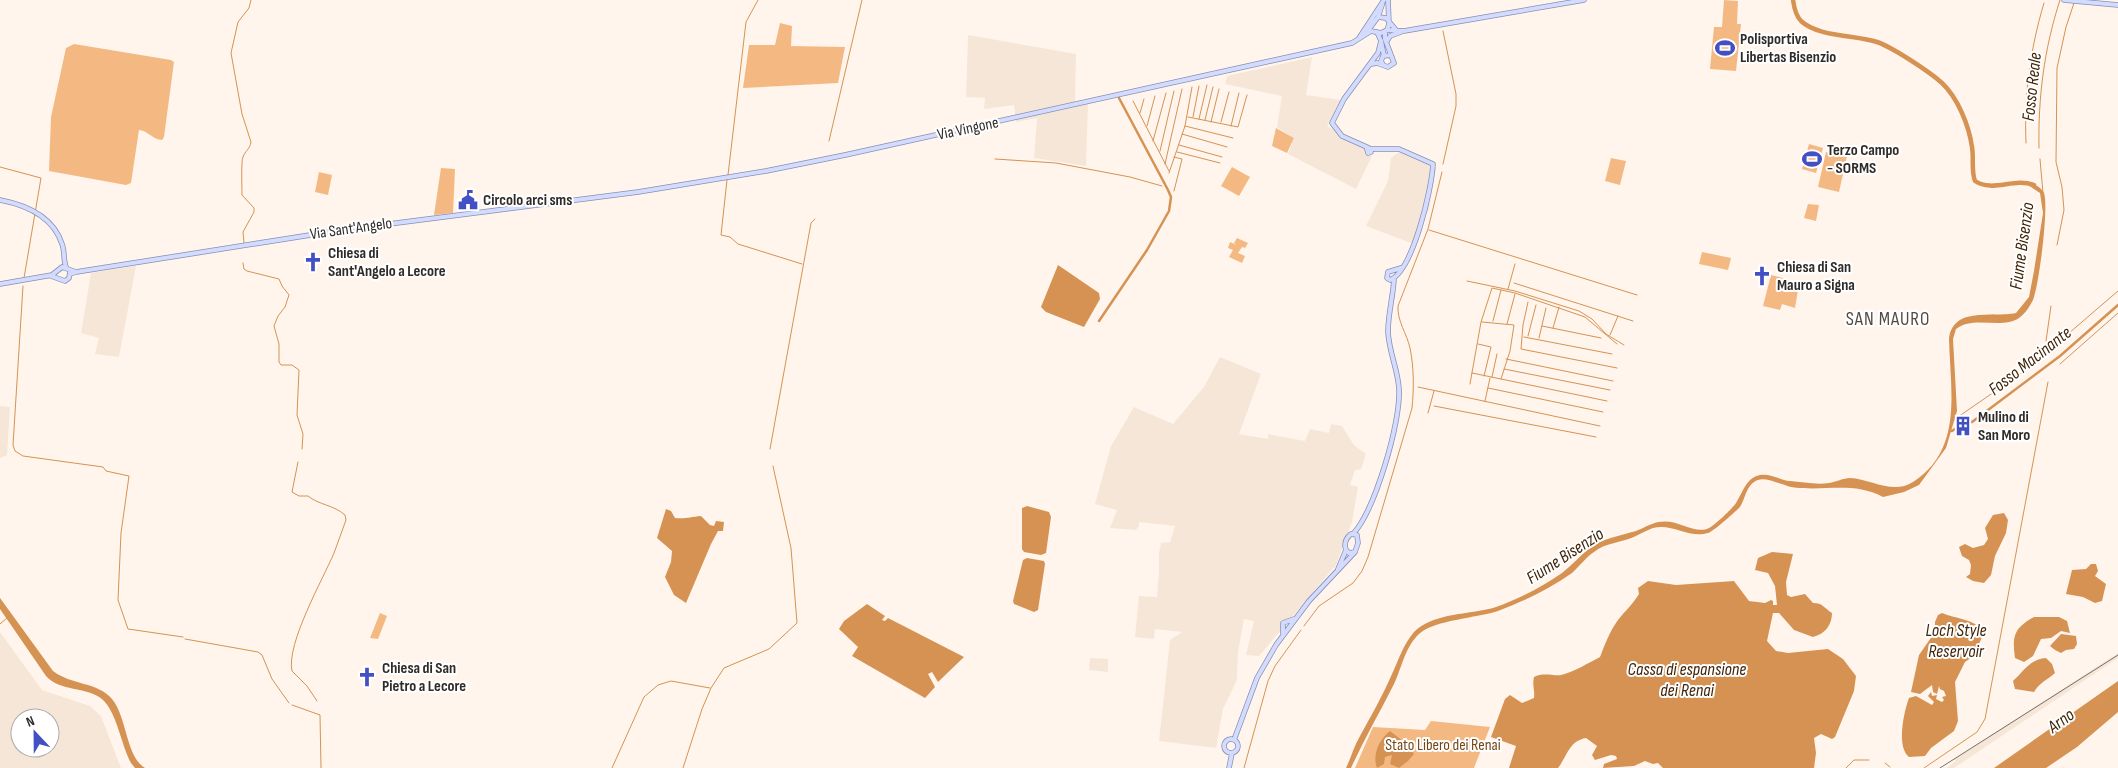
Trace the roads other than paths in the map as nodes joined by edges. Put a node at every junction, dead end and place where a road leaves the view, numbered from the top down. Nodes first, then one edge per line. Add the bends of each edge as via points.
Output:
1 (1384, 0) edge
2 (1388, 0) edge
3 (1584, 0) edge
4 (2064, 0) edge
5 (2118, 5) edge
6 (1378, 17) junction
7 (1389, 22) junction
8 (1373, 23) junction
9 (1386, 31) junction
10 (1398, 31) junction
11 (1403, 31) junction
12 (1377, 32) junction
13 (1363, 36) junction
14 (1381, 41) junction
15 (1355, 42) junction
16 (1386, 42) junction
17 (1391, 55) junction
18 (1384, 56) junction
19 (1383, 65) junction
20 (1370, 66) junction
21 (0, 200) edge
22 (568, 200) joint
23 (64, 259) junction
24 (60, 267) junction
25 (69, 271) junction
26 (56, 275) junction
27 (1394, 276) junction
28 (1388, 280) junction
29 (0, 284) edge
30 (1393, 290) junction
31 (1363, 521) junction
32 (1353, 534) junction
33 (1358, 538) junction
34 (1346, 550) junction
35 (1354, 552) junction
36 (1332, 577) junction
37 (1298, 615) junction
38 (1282, 636) junction
39 (1234, 740) junction
40 (1232, 753) junction
41 (1229, 768) edge

1 - 6 main road
1 - 15 main road
2 - 7 main road
3 - 11 main road
4 - 5 main road
6 - 7 main road
6 - 8 main road
7 - 9 main road
7 - 10 main road
8 - 12 main road
8 - 13 main road, Via Vingone
9 - 10 main road
9 - 12 main road
9 - 16 main road
10 - 11 main road
11 - 16 main road via 1390,36
12 - 13 main road, Via Vingone via 1371,31
12 - 14 main road
13 - 15 main road, Via Vingone
14 - 18 main road
14 - 20 main road
15 - 22 main road, Via Vingone via 829,159
16 - 17 main road
17 - 18 main road
17 - 19 main road via 1393,65
18 - 19 main road
19 - 20 main road via 1375,63
20 - 27 main road via 1342,102 1332,122 1341,135 1371,150 1399,149 1433,164 1426,209 1402,268
21 - 23 main road via 40,214 58,235
22 - 25 main road, Via Sant'Angelo
23 - 24 main road
23 - 25 main road
24 - 25 main road
24 - 26 main road
25 - 26 main road via 64,281
26 - 29 main road
27 - 28 main road
27 - 28 main road via 1390,271 1386,273
27 - 30 main road
28 - 30 main road
30 - 31 main road via 1388,336 1398,380 1398,410 1374,495
31 - 32 main road
31 - 33 main road
32 - 33 main road
32 - 34 main road via 1348,537
33 - 35 main road
34 - 35 main road
34 - 36 main road
35 - 36 main road
36 - 37 main road
37 - 38 main road
37 - 38 main road via 1283,623
38 - 39 main road via 1257,678
39 - 40 main road via 1238,747
39 - 40 main road via 1224,744
40 - 41 main road

